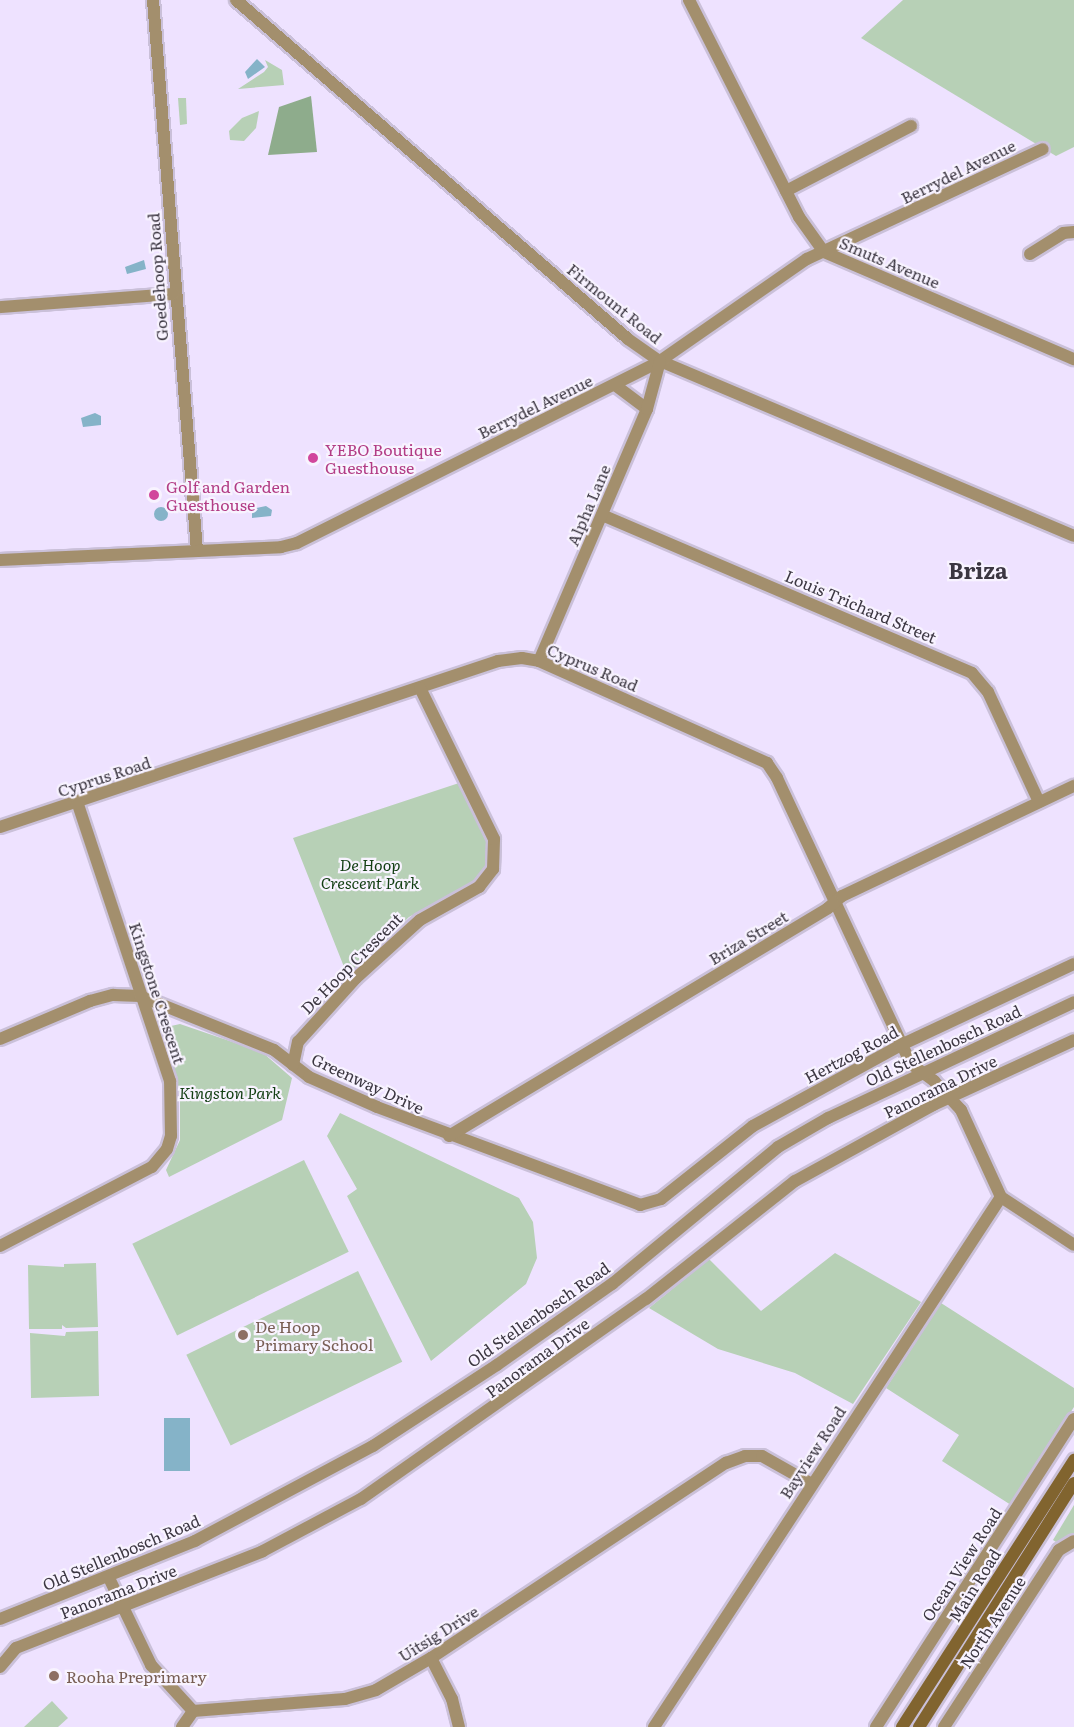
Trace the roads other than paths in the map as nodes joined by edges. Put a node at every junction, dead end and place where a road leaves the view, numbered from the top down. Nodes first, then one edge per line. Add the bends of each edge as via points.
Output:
1 (153, 0) edge
2 (236, 0) edge
3 (689, 0) edge
4 (911, 126) dead end
5 (1042, 149) dead end
6 (786, 191) junction
7 (1074, 232) edge
8 (824, 252) junction
9 (1030, 254) dead end
10 (174, 294) junction
11 (0, 307) edge
12 (1074, 359) edge
13 (660, 361) junction
14 (615, 385) junction
15 (647, 408) junction
16 (602, 515) junction
17 (1074, 536) edge
18 (197, 551) junction
19 (0, 560) edge
20 (539, 661) junction
21 (420, 688) junction
22 (1074, 786) edge
23 (77, 802) junction
24 (1039, 802) junction
25 (0, 827) edge
26 (835, 902) junction
27 (1074, 964) edge
28 (140, 996) junction
29 (1074, 1002) edge
30 (0, 1039) edge
31 (1074, 1040) edge
32 (901, 1045) junction
33 (293, 1065) junction
34 (923, 1073) junction
35 (948, 1098) junction
36 (449, 1136) junction
37 (1001, 1197) junction
38 (661, 1199) joint
39 (0, 1245) edge
40 (1074, 1245) edge
41 (1074, 1419) edge
42 (1074, 1460) edge
43 (810, 1483) junction
44 (1074, 1483) edge
45 (1074, 1541) edge
46 (110, 1578) junction
47 (123, 1608) junction
48 (0, 1618) edge
49 (431, 1658) junction
50 (0, 1666) edge
51 (193, 1711) junction
52 (182, 1727) edge
53 (459, 1727) edge
54 (654, 1727) edge
55 (876, 1727) edge
56 (902, 1727) edge
57 (919, 1727) edge
58 (944, 1727) edge

1 - 10 street, Goedehoop Road
2 - 13 street, Firmount Road via 628,339
3 - 6 street, Smuts Avenue
4 - 6 street
5 - 8 street, Berrydel Avenue
6 - 8 street, Smuts Avenue
7 - 9 street via 1064,233
8 - 12 street, Smuts Avenue
8 - 13 street, Berrydel Avenue via 797,265
10 - 11 street
10 - 18 street, Goedehoop Road
13 - 14 street, Berrydel Avenue
13 - 15 street, Alpha Lane
13 - 17 street, Firmount Road
14 - 15 street
14 - 18 street, Berrydel Avenue via 297,543
15 - 16 street, Alpha Lane
16 - 20 street, Alpha Lane
16 - 24 street, Louis Trichard Street via 972,673 988,693
18 - 19 street, Berrydel Avenue
20 - 21 street, Cyprus Road via 498,661
20 - 26 street, Cyprus Road via 767,763
21 - 23 street, Cyprus Road
21 - 33 street, De Hoop Crescent via 494,839 493,869 479,886 420,920 356,978 298,1042
22 - 24 street, Briza Street
23 - 25 street, Cyprus Road
23 - 28 street, Kingstone Crescent
24 - 26 street, Briza Street
26 - 32 street, Cyprus Road
26 - 36 street, Briza Street
27 - 32 street, Hertzog Road
28 - 30 street, Greenway Drive via 104,996
28 - 33 street, Greenway Drive via 273,1050
28 - 39 street, Kingstone Crescent via 170,1081 174,1122 167,1149 140,1174
29 - 34 street, Old Stellenbosch Road
31 - 35 street, Panorama Drive
32 - 34 street, Cyprus Road via 911,1064
32 - 38 street, Hertzog Road via 753,1126
33 - 36 street, Greenway Drive via 324,1084
34 - 35 street, Cyprus Road
34 - 46 street, Old Stellenbosch Road via 828,1118 778,1147 612,1284 373,1446 266,1506
35 - 37 street, Cyprus Road via 961,1110
35 - 47 street, Panorama Drive via 781,1190 646,1299 362,1498 262,1551
36 - 38 street, Greenway Drive via 629,1203 640,1205
37 - 40 street
37 - 43 street, Bayview Road
41 - 55 street, Ocean View Road
42 - 56 main road, Main Road
43 - 49 street, Uitsig Drive via 762,1456 746,1456 726,1463
43 - 54 street, Bayview Road
44 - 57 main road, Main Road
45 - 58 street, North Avenue via 1059,1550
46 - 47 street
46 - 48 street, Old Stellenbosch Road
47 - 50 street, Panorama Drive via 16,1648
47 - 51 street via 151,1665
49 - 51 street, Uitsig Drive via 361,1696
49 - 53 street via 452,1699
51 - 52 street

